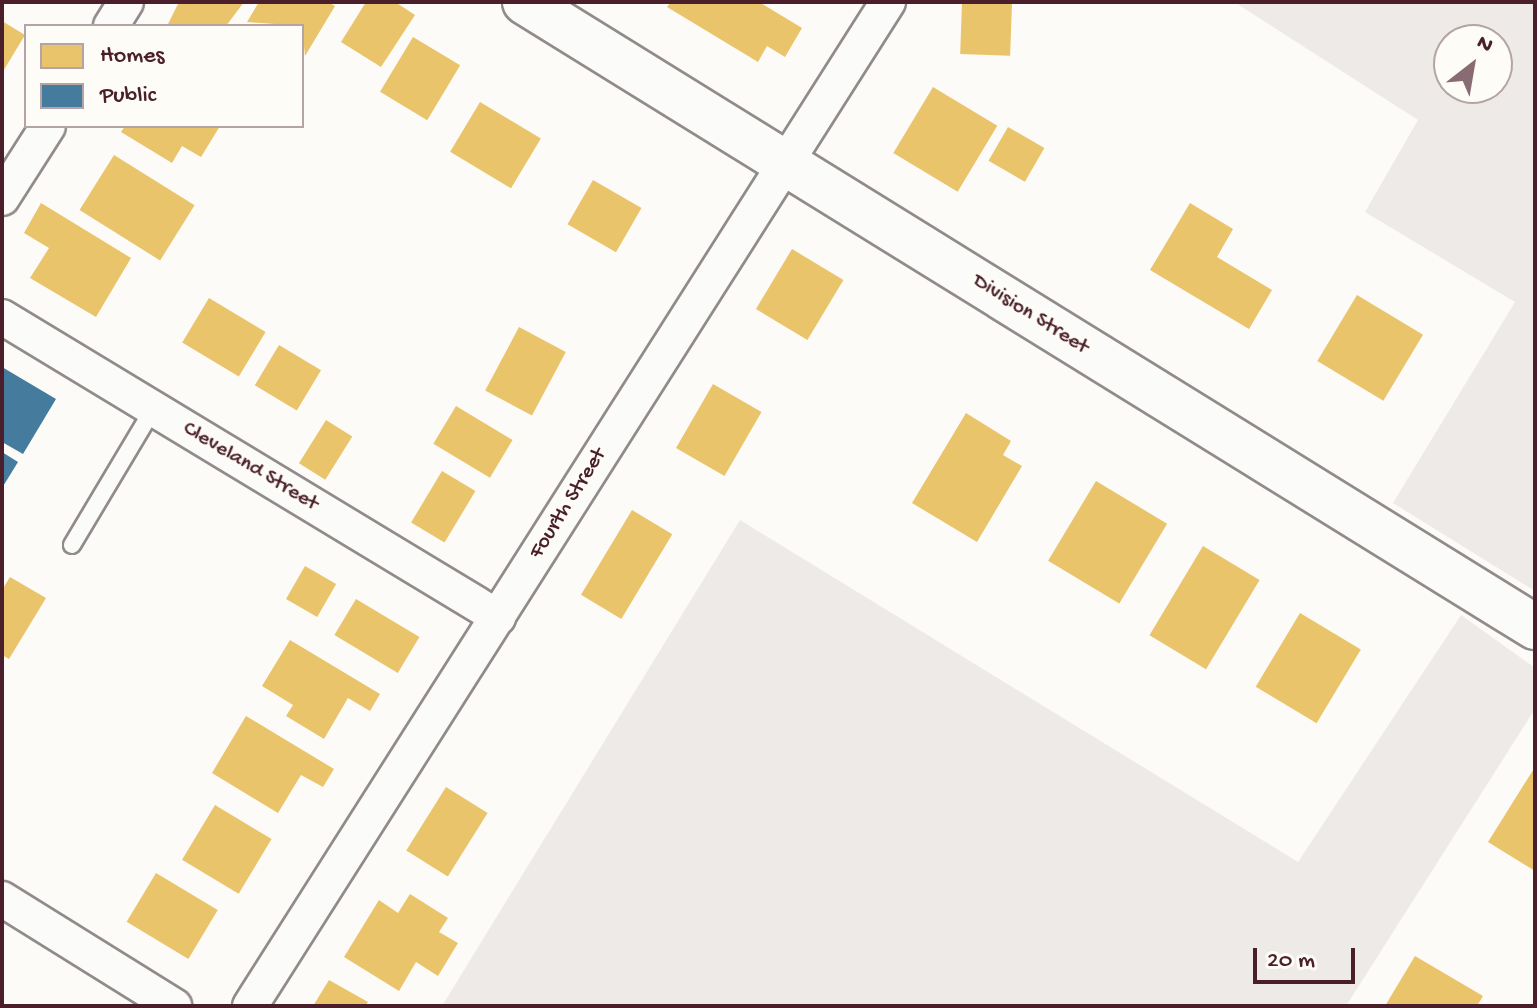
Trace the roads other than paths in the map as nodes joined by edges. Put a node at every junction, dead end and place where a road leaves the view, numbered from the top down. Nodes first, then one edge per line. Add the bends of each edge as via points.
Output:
1 (126, 2) edge
2 (525, 2) edge
3 (888, 2) edge
4 (112, 24) edge
5 (47, 128) edge
6 (782, 163) junction
7 (2, 198) edge
8 (2, 317) edge
9 (153, 409) junction
10 (72, 545) dead end
11 (498, 617) junction
12 (1535, 627) edge
13 (2, 899) edge
14 (174, 1006) edge
15 (250, 1006) edge

1 - 4 street
2 - 6 street, Division Street
3 - 6 street, Fourth Street
5 - 7 street
6 - 11 street, Fourth Street
6 - 12 street, Division Street
8 - 9 street, Cleveland Street
9 - 10 lane
9 - 11 street, Cleveland Street
11 - 15 street, Fourth Street
13 - 14 street

